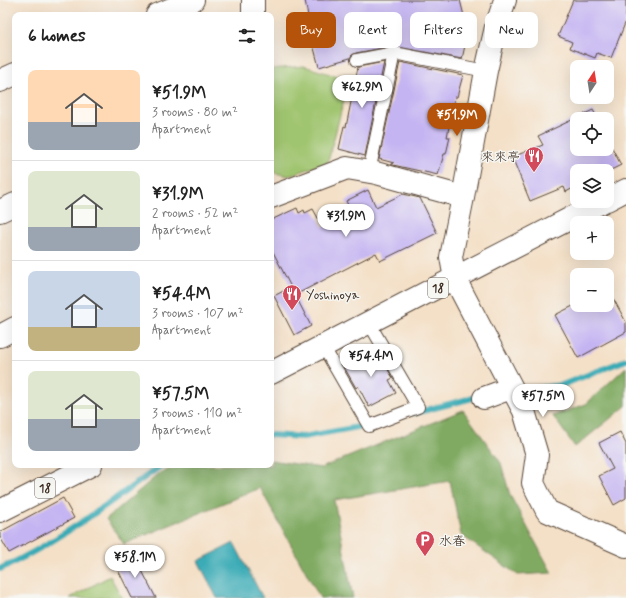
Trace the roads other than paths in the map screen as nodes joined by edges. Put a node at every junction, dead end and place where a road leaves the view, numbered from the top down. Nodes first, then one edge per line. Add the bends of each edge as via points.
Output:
1 (194, 0) edge
2 (253, 0) edge
3 (505, 0) edge
4 (164, 12) edge
5 (253, 12) edge
6 (394, 53) junction
7 (357, 60) dead end
8 (486, 71) junction
9 (12, 75) edge
10 (0, 81) edge
11 (369, 172) junction
12 (626, 190) edge
13 (274, 196) edge
14 (614, 196) edge
15 (464, 197) junction
16 (12, 205) edge
17 (591, 208) edge
18 (0, 211) edge
19 (455, 279) junction
20 (369, 323) junction
21 (12, 330) edge
22 (0, 336) edge
23 (323, 346) junction
24 (274, 371) edge
25 (511, 388) junction
26 (484, 398) dead end
27 (85, 468) edge
28 (0, 511) edge
29 (626, 546) edge

1 - 4 street
2 - 5 street
3 - 8 street
6 - 7 lane
6 - 8 lane
6 - 11 lane
8 - 15 street
9 - 10 street
11 - 13 street via 347,168
11 - 15 street
12 - 14 street
15 - 19 street via 451,257
16 - 18 street
17 - 19 street, 18
19 - 20 street, 18
19 - 25 street
20 - 23 street, 18
20 - 23 lane via 418,407 369,426
21 - 22 street
23 - 24 street, 18
25 - 26 street
25 - 29 street via 524,411 537,455 533,483 547,511
27 - 28 street, 18

